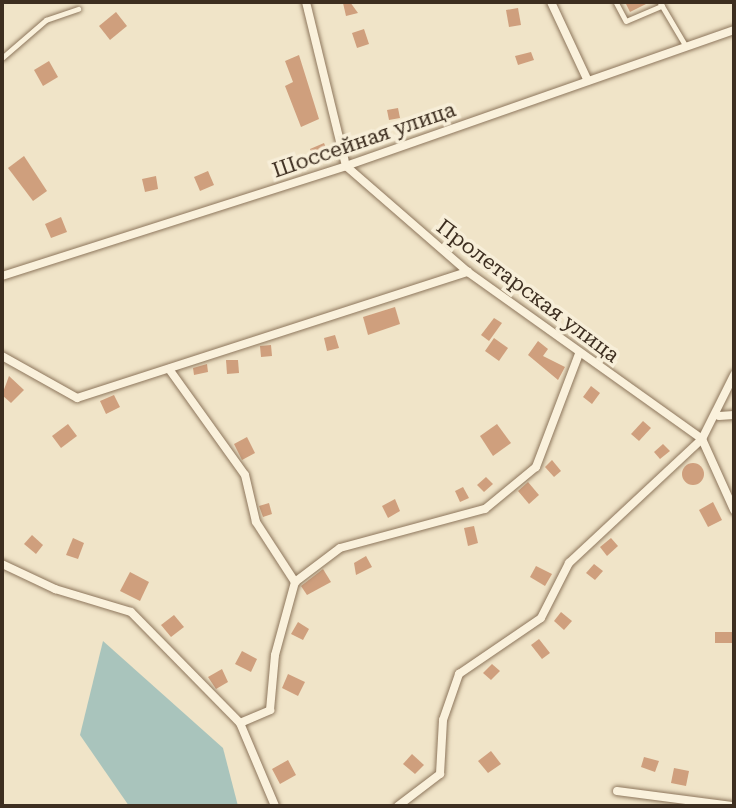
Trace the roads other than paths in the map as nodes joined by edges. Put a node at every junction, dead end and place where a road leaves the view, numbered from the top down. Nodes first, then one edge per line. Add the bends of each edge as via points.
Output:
1 (306, 2) edge
2 (551, 2) edge
3 (616, 2) edge
4 (661, 4) edge
5 (78, 9) dead end
6 (734, 30) edge
7 (688, 50) junction
8 (2, 58) edge
9 (587, 79) junction
10 (346, 166) junction
11 (468, 272) junction
12 (2, 276) edge
13 (579, 354) junction
14 (2, 356) edge
15 (169, 369) junction
16 (734, 375) edge
17 (734, 415) edge
18 (719, 416) junction
19 (702, 439) junction
20 (734, 510) edge
21 (2, 564) edge
22 (295, 582) junction
23 (240, 723) junction
24 (617, 791) dead end
25 (275, 806) edge
26 (398, 806) edge
27 (732, 806) edge

1 - 10 street
2 - 9 street
3 - 4 lane via 626,21
4 - 7 lane
5 - 8 lane via 46,20
6 - 7 street, Шоссейная улица
7 - 9 street, Шоссейная улица
9 - 10 street, Шоссейная улица
10 - 11 street, Пролетарская улица
10 - 12 street, Шоссейная улица
11 - 13 street, Пролетарская улица
11 - 15 street
13 - 19 street, Пролетарская улица
13 - 22 street via 536,467 485,509 340,548
14 - 15 street via 77,398
15 - 22 street via 245,475 256,522
16 - 18 street
17 - 18 street
18 - 19 street
19 - 20 street
19 - 26 street via 569,563 541,618 459,674 443,720 440,774
21 - 23 street via 55,589 131,612
22 - 23 street via 275,655 270,710
23 - 25 street
24 - 27 street

